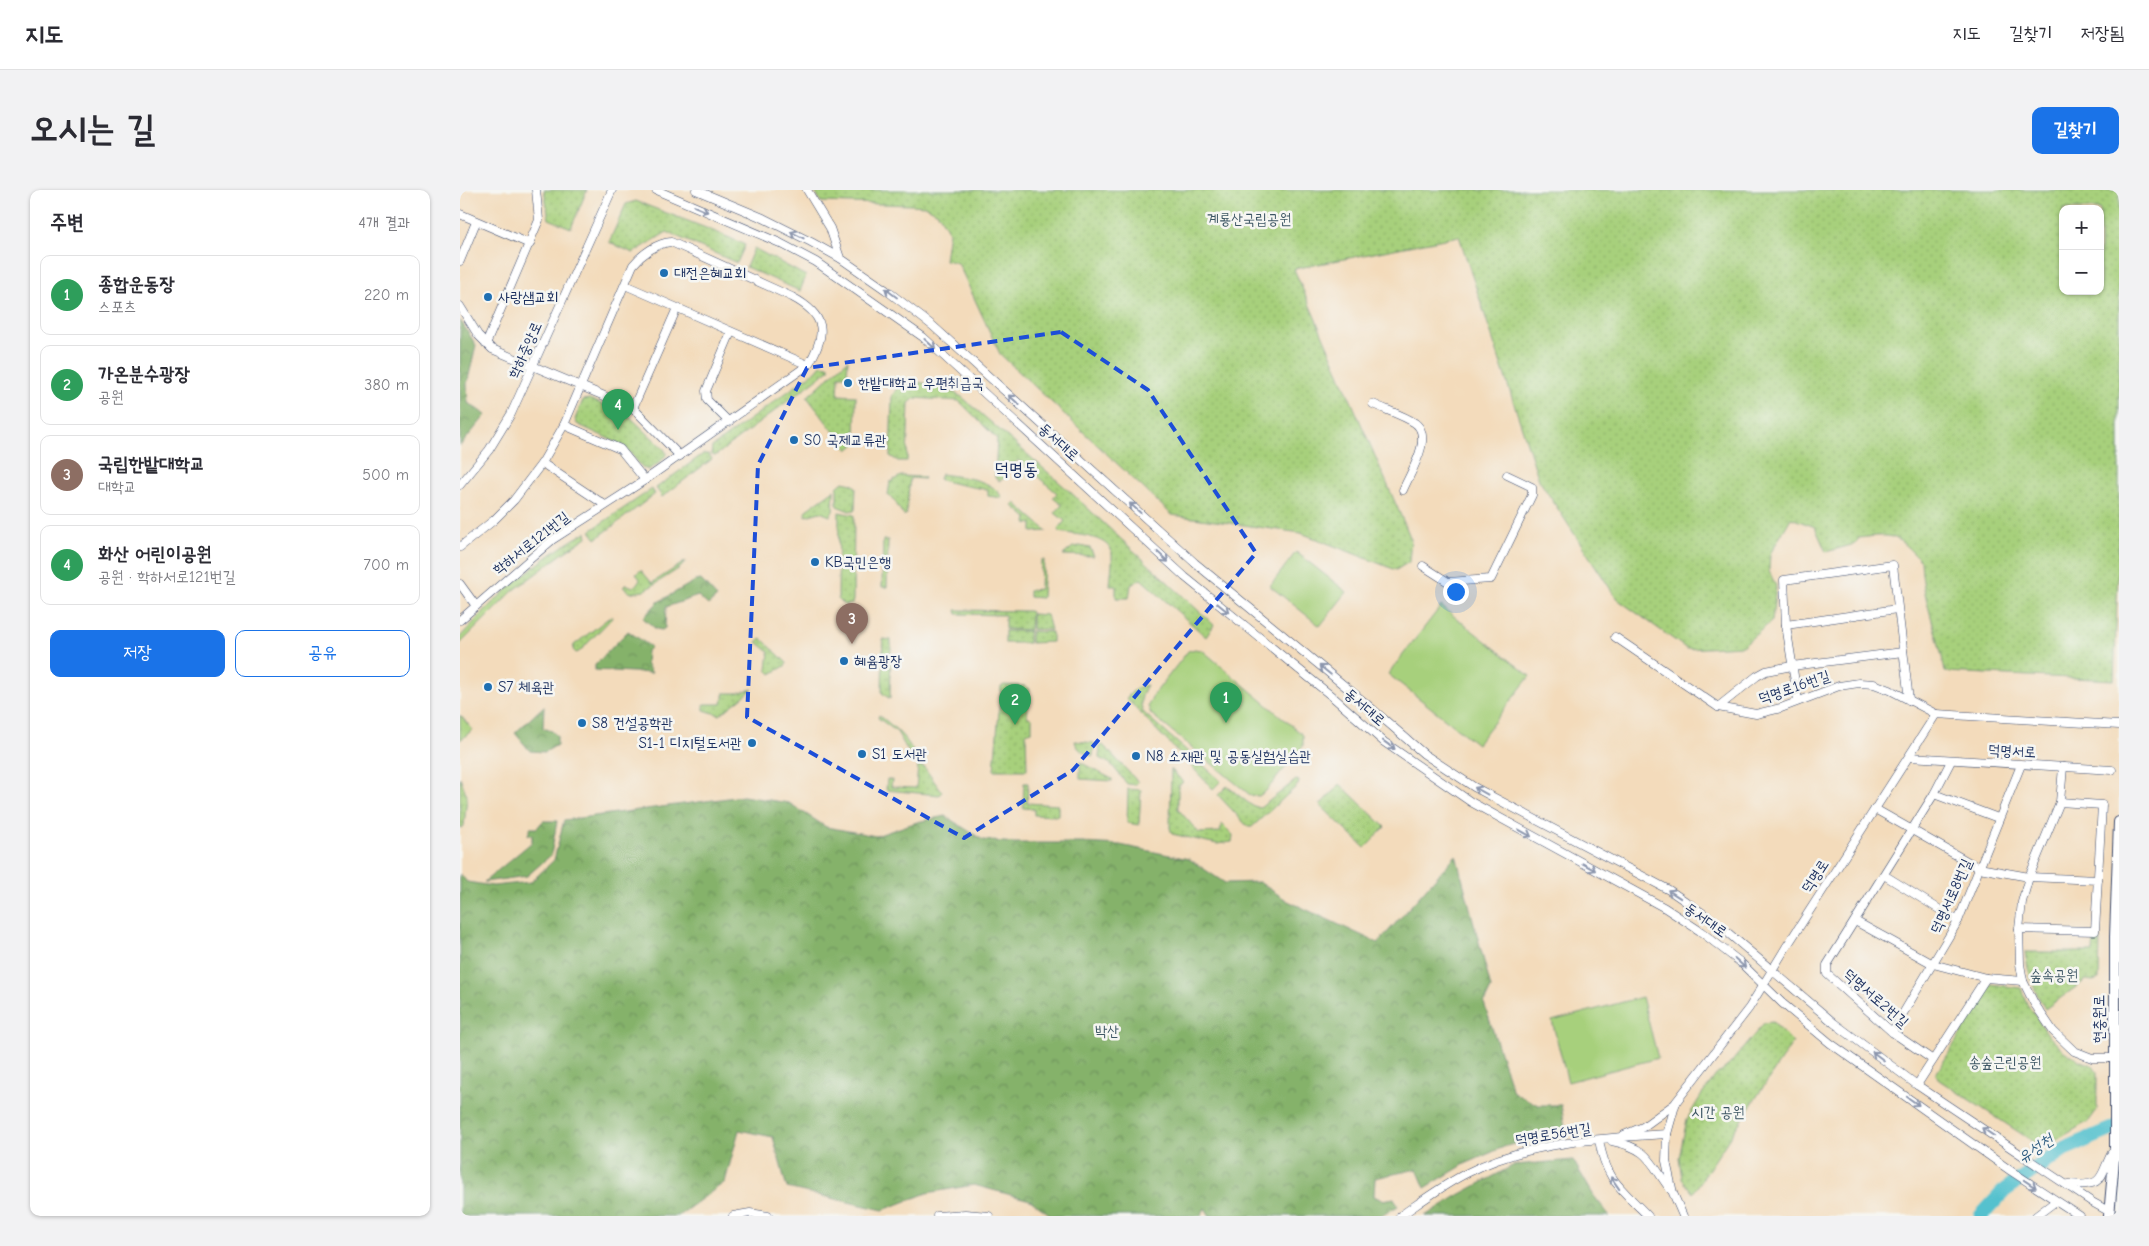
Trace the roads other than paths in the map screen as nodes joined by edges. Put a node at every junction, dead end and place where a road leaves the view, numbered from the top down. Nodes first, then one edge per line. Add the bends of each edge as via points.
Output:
1 (536, 190) edge
2 (612, 190) edge
3 (656, 190) edge
4 (696, 190) edge
5 (807, 190) edge
6 (460, 214) edge
7 (476, 222) junction
8 (530, 244) junction
9 (840, 258) junction
10 (460, 261) edge
11 (625, 285) junction
12 (460, 306) edge
13 (677, 308) junction
14 (731, 332) junction
15 (486, 344) junction
16 (808, 365) junction
17 (533, 366) junction
18 (582, 386) junction
19 (1373, 404) dead end
20 (633, 408) junction
21 (729, 422) junction
22 (564, 425) junction
23 (680, 456) junction
24 (542, 463) junction
25 (1508, 475) dead end
26 (645, 480) junction
27 (460, 485) edge
28 (1403, 490) dead end
29 (605, 505) junction
30 (460, 547) edge
31 (1423, 566) dead end
32 (460, 584) edge
33 (476, 606) junction
34 (1897, 609) junction
35 (460, 620) edge
36 (1786, 625) junction
37 (1615, 638) dead end
38 (1903, 652) junction
39 (1792, 666) junction
40 (1909, 700) junction
41 (1798, 701) junction
42 (1718, 707) junction
43 (1936, 714) junction
44 (2119, 725) edge
45 (1910, 757) junction
46 (1951, 761) junction
47 (2022, 765) junction
48 (2063, 767) junction
49 (2112, 770) dead end
50 (1934, 794) junction
51 (2060, 802) junction
52 (1875, 809) junction
53 (1998, 818) junction
54 (2119, 822) edge
55 (1911, 830) junction
56 (1979, 868) junction
57 (1884, 875) junction
58 (2029, 876) junction
59 (2098, 880) junction
60 (1855, 921) junction
61 (1958, 921) junction
62 (2018, 929) junction
63 (1933, 964) junction
64 (1773, 970) junction
65 (1986, 978) junction
66 (2023, 982) junction
67 (1763, 985) junction
68 (1892, 1032) junction
69 (2114, 1058) junction
70 (1933, 1060) junction
71 (1917, 1085) junction
72 (1676, 1102) junction
73 (1667, 1134) junction
74 (1602, 1140) junction
75 (2115, 1148) junction
76 (2067, 1184) junction
77 (1673, 1193) junction
78 (2053, 1199) junction
79 (2112, 1214) edge
80 (733, 1216) edge
81 (768, 1216) edge
82 (937, 1216) edge
83 (989, 1216) edge
84 (1400, 1216) edge
85 (1648, 1216) edge
86 (1683, 1216) edge
87 (2036, 1216) edge
88 (2073, 1216) edge
89 (2080, 1216) edge

1 - 8 street via 540,220
2 - 17 street, 학하중앙로
3 -> 67 street, 동서대로 via 780,243 816,262 923,337 1185,577 1384,742 1471,802 1665,908 1724,948
9 -> 4 street, 동서대로 via 764,218
5 - 9 street via 830,228
6 - 7 street
7 - 8 street
7 - 10 street
8 - 15 street
64 -> 9 street, 동서대로 via 1714,921 1669,890 1474,787 1424,754 1195,563 928,322
11 - 13 street
11 - 16 street, 학하서로121번길 via 639,258 663,242 671,242 792,297 815,312 821,336
11 - 18 street, 학하서로121번길
12 - 15 street
13 - 14 street
13 - 20 street
14 - 16 street
14 - 21 street via 706,390 707,400
15 - 17 street
16 - 21 street, 학하서로121번길
17 - 18 street
17 - 27 street, 학하중앙로 via 511,414 489,450
18 - 20 street
18 - 22 street, 학하서로121번길
19 - 28 street via 1416,424 1422,432 1424,442
20 - 23 street
21 - 23 street, 학하서로121번길
22 - 24 street, 학하서로121번길
22 - 26 street via 620,449
23 - 26 street, 학하서로121번길
24 - 29 street
24 - 30 street, 학하서로121번길 via 500,514
25 - 31 street via 1532,487 1532,495 1491,579 1448,582
26 - 29 street, 학하서로121번길
29 - 33 street, 학하서로121번길 via 552,540
32 - 33 street
33 - 35 street, 학하서로121번길
34 - 36 street
34 - 36 street via 1893,565 1784,580
34 - 38 street
36 - 39 street
37 - 42 street, 덕명로16번길
38 - 39 street
38 - 40 street
39 - 41 street
39 - 42 street via 1766,671
40 - 41 street, 덕명로16번길 via 1874,684 1859,683 1839,686
40 - 43 street, 덕명로16번길
41 - 42 street, 덕명로16번길 via 1756,714
43 - 44 street
43 - 45 street, 덕명로
45 - 46 street, 덕명서로
45 - 52 street, 덕명로
46 - 47 street, 덕명서로
46 - 50 street, 덕명서로2번길
47 - 48 street, 덕명서로
47 - 53 street, 덕명서로8번길
48 - 49 street, 덕명서로
48 - 51 street
50 - 53 street
50 - 55 street, 덕명서로2번길
51 - 58 street
51 - 59 street via 2102,805
52 - 55 street
52 - 64 street, 덕명로
53 - 56 street, 덕명서로8번길
54 - 69 main road, 현충원로
55 - 56 street
55 - 57 street, 덕명서로2번길
56 - 58 street
56 - 61 street, 덕명서로8번길
57 - 60 street, 덕명서로2번길
57 - 61 street
58 - 59 street
58 - 62 street
59 - 62 street via 2095,931
60 - 63 street
60 - 68 street, 덕명서로2번길 via 1827,965 1827,974
61 - 63 street, 덕명서로8번길
62 - 66 street
63 - 65 street
63 - 68 street, 덕명서로8번길
64 - 67 street, 덕명로
71 -> 64 street, 동서대로 via 1834,1023
65 - 66 street
65 - 70 street
66 - 69 street via 2053,1031 2074,1051 2092,1058
67 - 72 street, 덕명로
67 -> 78 street, 동서대로 via 1830,1043
68 - 70 street, 덕명서로2번길
69 - 75 main road, 현충원로
70 - 71 street
76 -> 71 street, 동서대로
72 - 73 street, 덕명로
72 - 74 street via 1643,1127
73 - 74 street, 덕명로56번길
73 - 77 street, 덕명로 via 1666,1161
74 - 77 street via 1626,1144 1644,1153
74 - 84 street, 덕명로56번길 via 1523,1150 1496,1159 1446,1185
85 -> 74 street via 1614,1183 1602,1157
75 - 76 street via 2096,1182 2090,1185
75 - 79 main road, 현충원로
76 - 79 street, 동서대로
77 - 86 street, 덕명로
78 - 87 street
78 - 88 street
78 - 89 street, 동서대로
80 - 81 street via 750,1213
82 - 83 street

